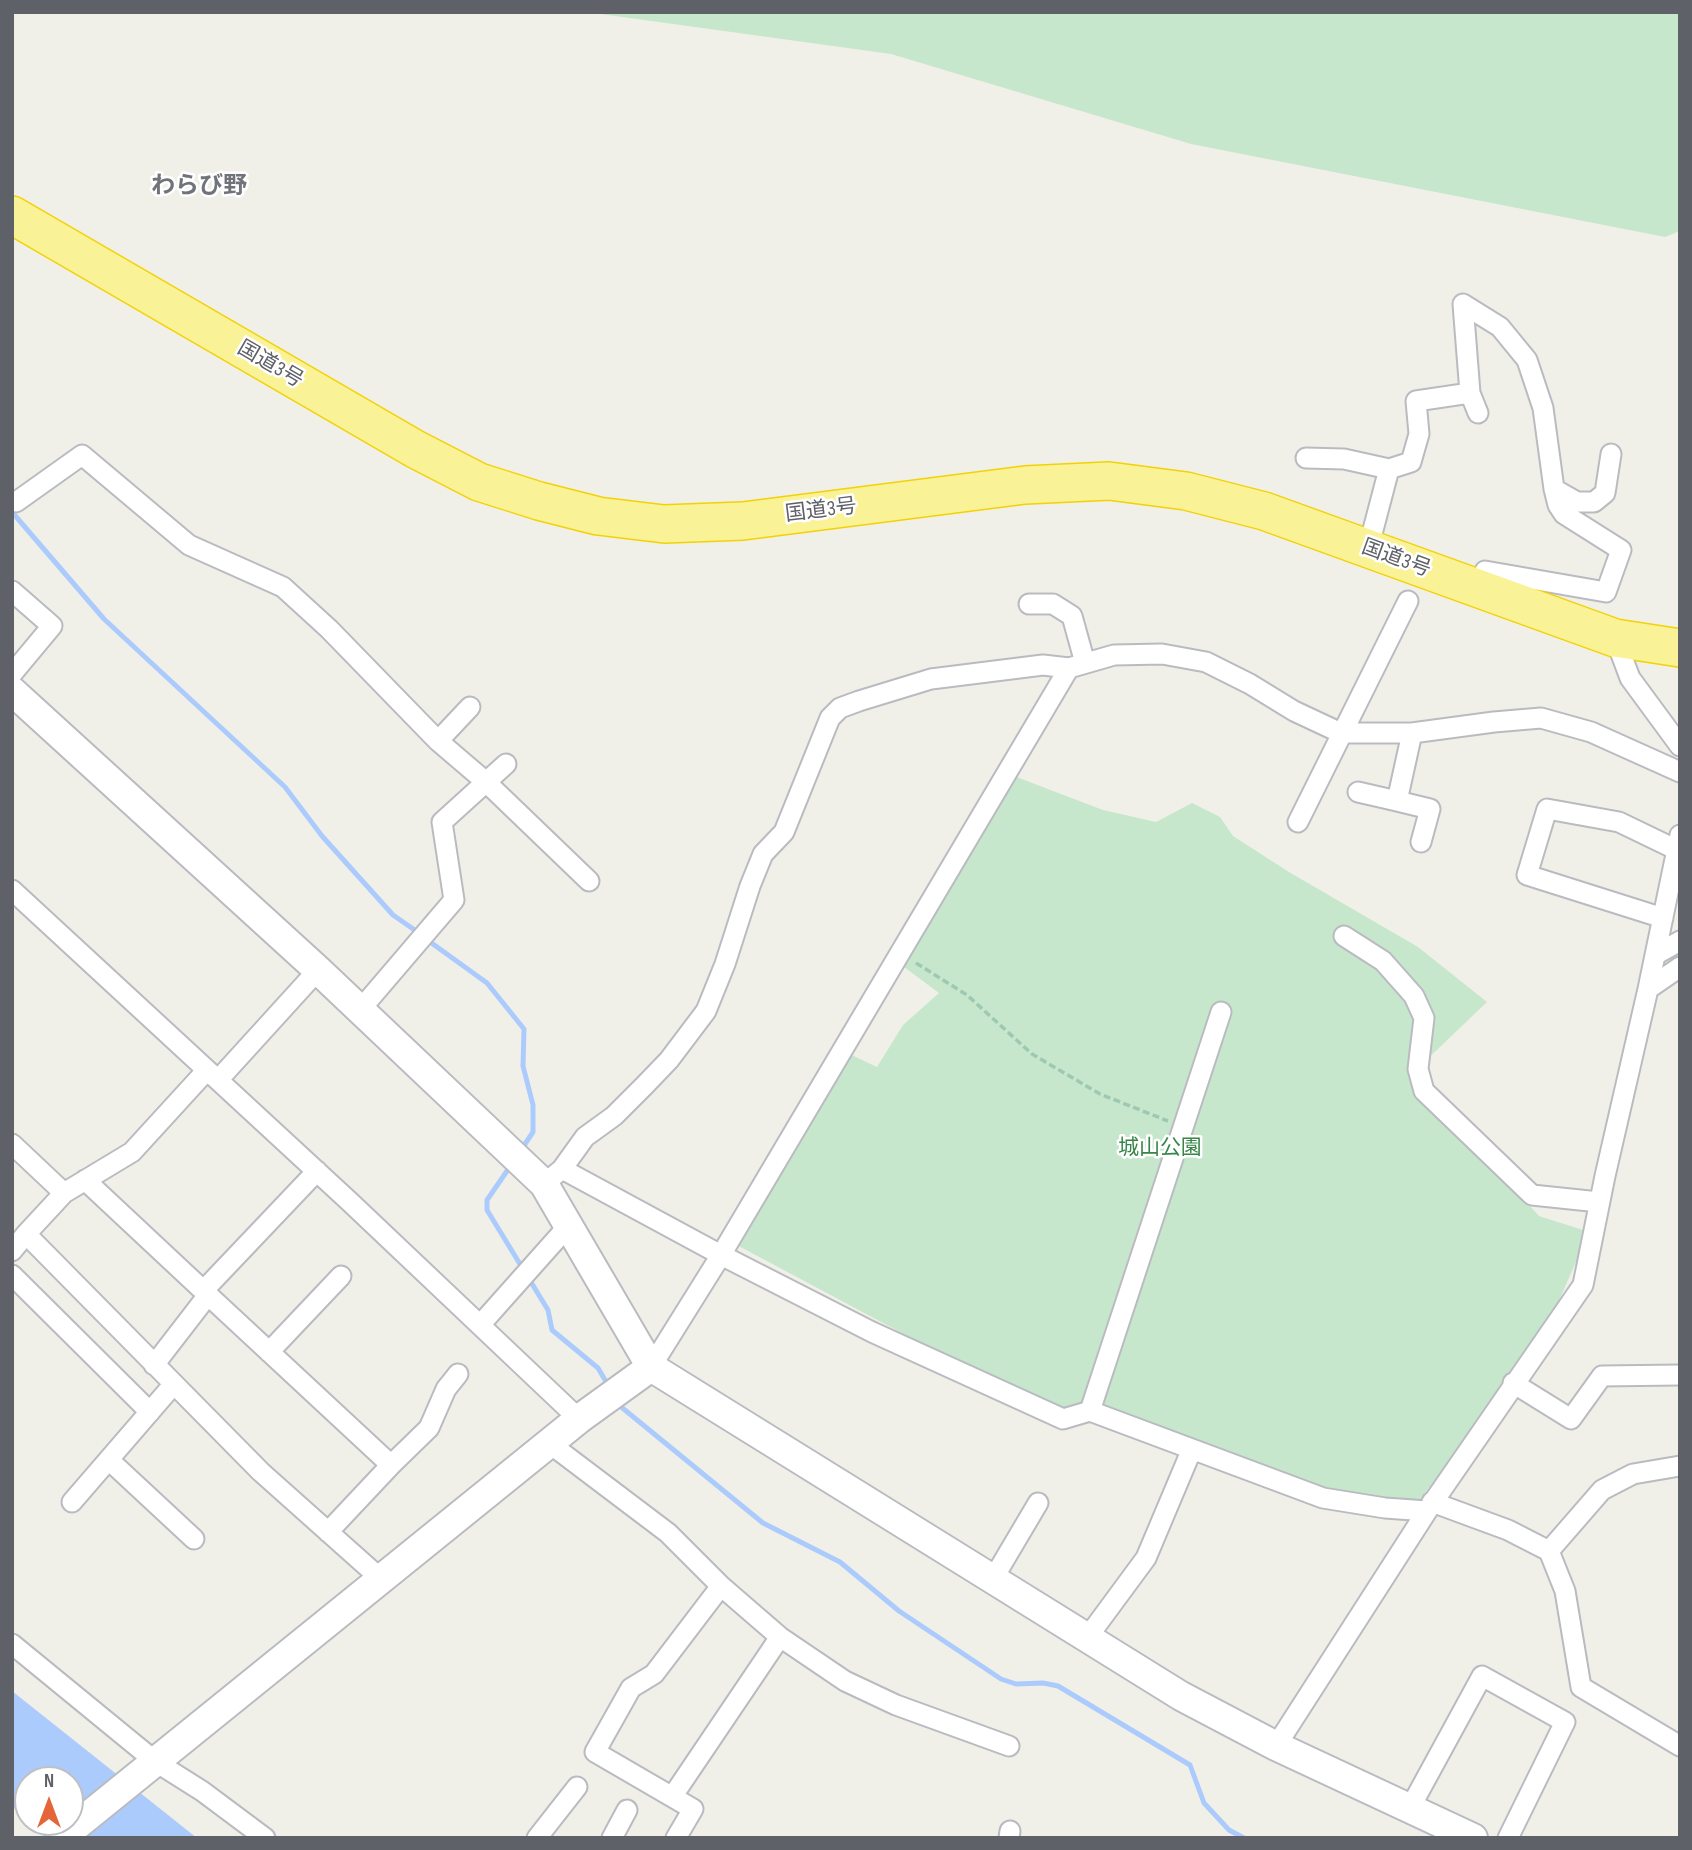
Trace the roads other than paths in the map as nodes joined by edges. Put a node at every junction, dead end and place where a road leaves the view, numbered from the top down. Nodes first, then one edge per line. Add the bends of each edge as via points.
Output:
1 (12, 215) edge
2 (1470, 393) junction
3 (1478, 413) dead end
4 (1611, 454) dead end
5 (1306, 458) dead end
6 (1389, 469) junction
7 (1554, 489) junction
8 (16, 502) dead end
9 (1368, 549) junction
10 (1477, 588) junction
11 (12, 591) edge
12 (1408, 601) dead end
13 (1029, 604) dead end
14 (1615, 638) junction
15 (1680, 648) edge
16 (1077, 665) junction
17 (14, 690) edge
18 (470, 707) dead end
19 (1341, 733) junction
20 (1412, 733) junction
21 (438, 741) junction
22 (1680, 746) edge
23 (506, 764) dead end
24 (1680, 772) edge
25 (486, 782) junction
26 (1358, 792) dead end
27 (1397, 801) junction
28 (1298, 822) dead end
29 (1421, 842) dead end
30 (1678, 842) edge
31 (589, 881) dead end
32 (1674, 889) edge
33 (15, 899) edge
34 (1663, 918) junction
35 (1344, 936) dead end
36 (1680, 941) edge
37 (1655, 955) junction
38 (1680, 967) edge
39 (318, 970) junction
40 (1648, 989) junction
41 (360, 1010) junction
42 (1221, 1012) dead end
43 (212, 1075) junction
44 (12, 1144) edge
45 (317, 1171) junction
46 (553, 1177) junction
47 (85, 1180) junction
48 (64, 1193) junction
49 (1599, 1202) junction
50 (570, 1228) junction
51 (26, 1234) junction
52 (12, 1251) edge
53 (721, 1255) junction
54 (12, 1275) edge
55 (341, 1276) dead end
56 (206, 1293) junction
57 (480, 1325) junction
58 (269, 1352) junction
59 (154, 1365) junction
60 (651, 1367) junction
61 (458, 1374) dead end
62 (1680, 1375) edge
63 (1514, 1383) junction
64 (173, 1385) junction
65 (1090, 1411) junction
66 (150, 1412) junction
67 (579, 1419) junction
68 (549, 1443) junction
69 (1192, 1449) junction
70 (109, 1460) junction
71 (391, 1465) junction
72 (1680, 1466) edge
73 (72, 1502) dead end
74 (1038, 1503) dead end
75 (1430, 1506) junction
76 (328, 1532) junction
77 (194, 1539) dead end
78 (1549, 1551) junction
79 (993, 1579) junction
80 (381, 1580) junction
81 (721, 1586) junction
82 (780, 1637) junction
83 (1087, 1637) junction
84 (12, 1644) edge
85 (1009, 1746) dead end
86 (1276, 1746) junction
87 (1680, 1746) edge
88 (153, 1764) junction
89 (577, 1787) dead end
90 (672, 1797) junction
91 (1410, 1808) junction
92 (627, 1810) dead end
93 (61, 1838) edge
94 (265, 1838) edge
95 (537, 1838) edge
96 (612, 1838) edge
97 (676, 1838) edge
98 (1473, 1838) edge
99 (1508, 1838) edge

1 - 9 highway, 国道3号 via 479,482 598,516 664,524 743,521 1025,485 1109,481 1186,491 1251,507
2 - 3 street
2 - 6 street via 1416,401 1419,434 1411,462
2 - 7 street via 1463,304 1500,327 1527,360 1544,408
4 - 7 street via 1605,493 1594,502 1577,502
5 - 6 street via 1344,459
6 - 9 street
7 - 10 street via 1564,514 1621,551 1606,592 1485,571
8 - 21 street via 82,454 189,545 283,587
9 - 10 highway, 国道3号
10 - 14 highway, 国道3号
11 - 17 street via 52,626
12 - 19 street
13 - 16 street via 1053,604 1072,616
14 - 15 highway, 国道3号
14 - 22 street via 1630,678
16 - 19 street via 1114,655 1162,654 1206,662
16 - 46 street via 931,679 840,708 830,718 784,831 759,865 706,1011 668,1060 614,1116 585,1137
16 - 53 street via 899,952
17 - 39 street
18 - 21 street
19 - 20 street
19 - 28 street
20 - 24 street via 1541,718 1591,732
20 - 27 street
21 - 25 street
23 - 25 street
25 - 31 street
25 - 41 street via 442,822 454,900
26 - 27 street
27 - 29 street via 1430,809
30 - 32 street
30 - 34 street via 1619,822 1547,809 1527,875
32 - 34 street
33 - 43 street
34 - 37 street
35 - 49 street via 1383,961 1414,996 1424,1018 1418,1069 1424,1091 1532,1195
36 - 37 street
37 - 40 street
38 - 40 street
39 - 41 street
39 - 43 street
40 - 49 street
41 - 46 street
42 - 65 street
43 - 45 street
43 - 47 street via 132,1152
44 - 48 street
45 - 56 street
45 - 57 street
46 - 50 street
46 - 53 street
47 - 48 street
47 - 56 street
48 - 51 street
49 - 63 street via 1583,1285
50 - 57 street
50 - 60 street
51 - 52 street
51 - 59 street
53 - 60 street
53 - 65 street via 872,1332 1063,1419
54 - 66 street
55 - 58 street
56 - 58 street
56 - 59 street
57 - 67 street
58 - 71 street
59 - 64 street
60 - 67 street
60 - 79 street
61 - 71 street via 429,1428
62 - 63 street via 1602,1376 1571,1419
63 - 75 street
64 - 66 street
64 - 76 street
65 - 69 street
66 - 70 street
67 - 68 street
68 - 80 street
68 - 81 street via 668,1534
69 - 75 street via 1323,1498 1385,1508
69 - 83 street via 1146,1558
70 - 73 street
70 - 77 street
71 - 76 street
72 - 78 street via 1633,1474 1602,1490
74 - 79 street
75 - 78 street via 1508,1530
75 - 86 street
76 - 80 street
78 - 87 street via 1565,1591 1581,1687
79 - 83 street
80 - 88 street
81 - 82 street
81 - 90 street via 654,1674 631,1688 595,1752
82 - 85 street via 845,1681 896,1705
82 - 90 street
83 - 86 street via 1181,1696
84 - 88 street
86 - 91 street
88 - 93 street
88 - 94 street via 202,1791
89 - 95 street
90 - 97 street via 693,1809
91 - 98 street
91 - 99 street via 1482,1676 1565,1722
92 - 96 street

